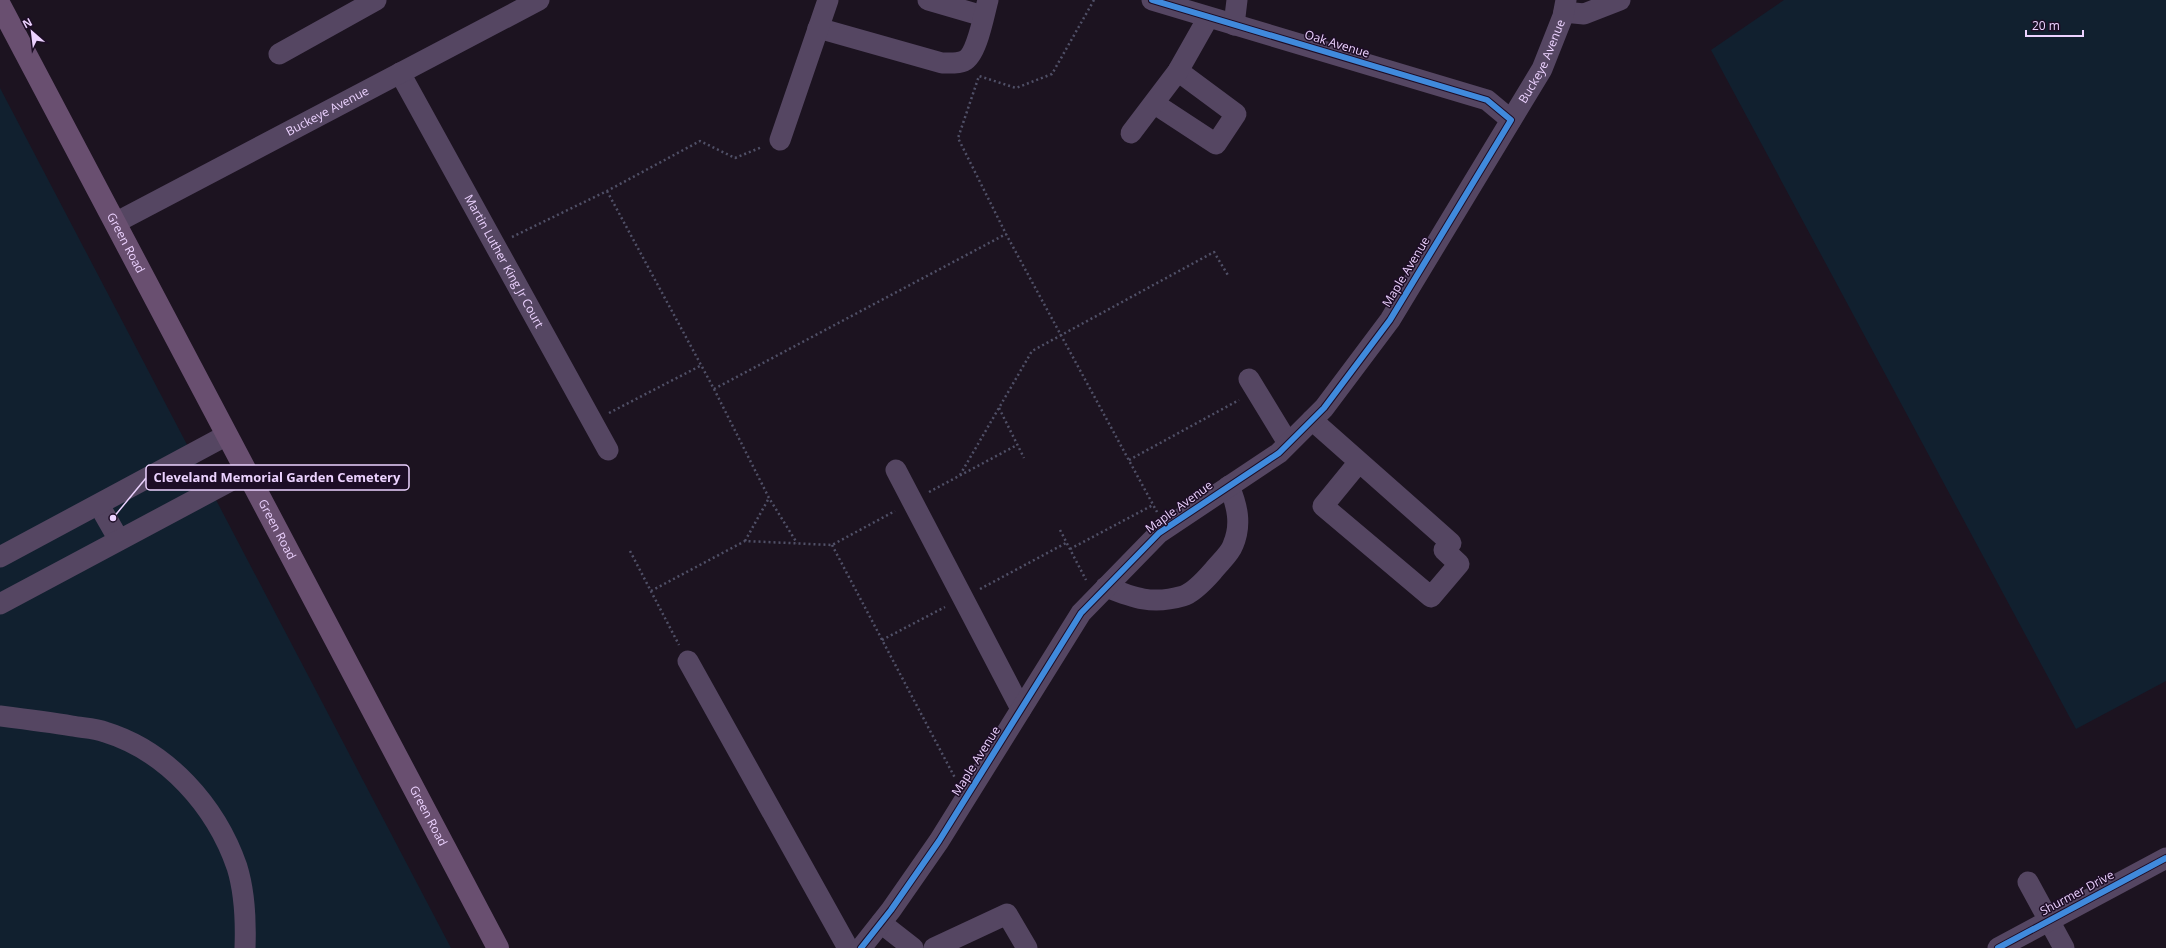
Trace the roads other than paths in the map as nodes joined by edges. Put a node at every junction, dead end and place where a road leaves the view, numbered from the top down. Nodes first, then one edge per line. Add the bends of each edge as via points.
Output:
1 (376, 0) edge
2 (539, 0) edge
3 (828, 0) edge
4 (928, 0) edge
5 (1152, 0) edge
6 (1238, 0) edge
7 (1620, 0) edge
8 (0, 5) edge
9 (1565, 6) edge
10 (985, 8) edge
11 (1208, 18) junction
12 (1234, 25) junction
13 (818, 28) junction
14 (279, 54) dead end
15 (1178, 71) junction
16 (400, 73) junction
17 (1155, 104) junction
18 (1511, 120) junction
19 (1131, 133) dead end
20 (780, 140) road end
21 (115, 223) junction
22 (1252, 385) road end
23 (1312, 420) junction
24 (226, 435) junction
25 (1288, 443) junction
26 (608, 450) dead end
27 (1359, 462) junction
28 (896, 470) dead end
29 (247, 472) junction
30 (1229, 486) junction
31 (99, 505) junction
32 (119, 540) junction
33 (0, 557) edge
34 (1101, 592) junction
35 (0, 604) edge
36 (688, 661) road end
37 (1021, 709) junction
38 (0, 716) edge
39 (2166, 858) edge
40 (2028, 882) dead end
41 (2049, 921) junction
42 (881, 923) junction
43 (245, 948) edge
44 (498, 948) edge
45 (848, 948) edge
46 (861, 948) edge
47 (913, 948) edge
48 (934, 948) edge
49 (1027, 948) edge
50 (1998, 948) edge
51 (2064, 948) edge

1 - 14 street
2 - 16 street, Buckeye Avenue
3 - 13 street
4 - 10 street
5 - 11 street, Oak Avenue
6 - 12 street
7 - 9 street via 1584,14
8 - 21 main road, Green Road
9 - 18 street, Buckeye Avenue via 1542,69
10 - 13 street via 973,52 966,60 958,63 942,63
11 - 12 street, Oak Avenue
11 - 15 street
12 - 18 street, Oak Avenue via 1487,100
13 - 20 street
15 - 17 street
15 - 17 street via 1236,114 1216,144
16 - 21 street, Buckeye Avenue
16 - 26 street, Martin Luther King Jr Court
17 - 19 street
18 - 23 street, Maple Avenue via 1390,320 1324,408
21 - 24 main road, Green Road
22 - 25 street
23 - 25 street, Maple Avenue
23 - 27 street
24 - 29 main road, Green Road
24 - 31 street
25 - 30 street, Maple Avenue via 1279,453
27 - 27 street via 1451,543 1444,550 1459,564 1431,597 1323,506
28 - 37 street
29 - 32 street
29 - 44 main road, Green Road
30 - 34 street, Maple Avenue via 1159,533
30 - 34 street via 1238,511 1233,546 1206,579 1184,596 1160,600 1138,600
31 - 32 street
31 - 33 street
32 - 35 street
34 - 37 street, Maple Avenue via 1081,613
36 - 45 street
37 - 42 street, Maple Avenue via 938,841
38 - 43 street via 104,731 143,748 180,777 217,825 237,867 245,916
39 - 41 street, Shurmer Drive
40 - 41 street
41 - 50 street, Shurmer Drive
41 - 51 street
42 - 46 street, Maple Avenue
42 - 47 street
48 - 49 street via 1007,914

